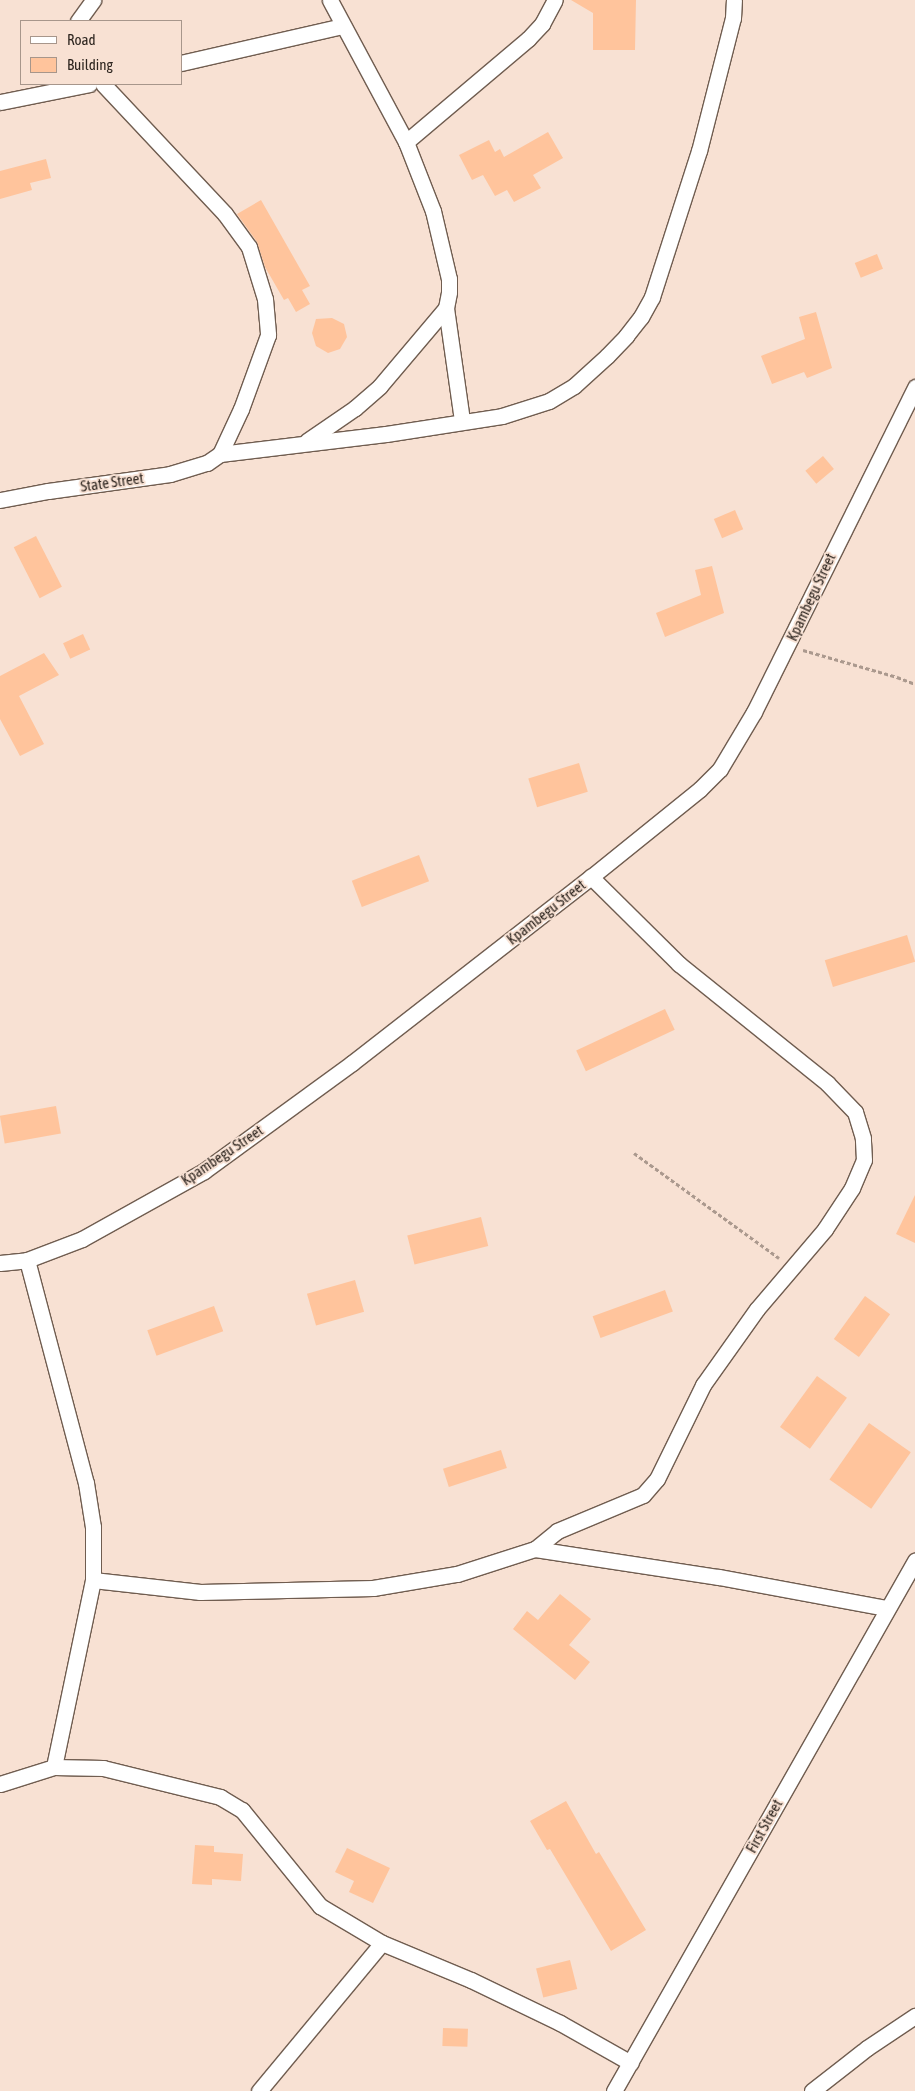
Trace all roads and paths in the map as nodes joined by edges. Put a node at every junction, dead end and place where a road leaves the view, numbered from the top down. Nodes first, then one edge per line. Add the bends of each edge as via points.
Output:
1 (93, 0) edge
2 (330, 0) edge
3 (555, 0) edge
4 (734, 0) edge
5 (79, 20) edge
6 (343, 26) junction
7 (182, 63) edge
8 (22, 85) edge
9 (84, 85) edge
10 (104, 85) edge
11 (4, 101) edge
12 (406, 142) junction
13 (446, 308) junction
14 (915, 387) edge
15 (462, 421) junction
16 (304, 443) junction
17 (220, 454) junction
18 (0, 500) edge
19 (787, 646) junction
20 (915, 684) edge
21 (591, 877) junction
22 (634, 1153) dead end
23 (26, 1260) junction
24 (0, 1264) edge
25 (793, 1268) junction
26 (535, 1549) junction
27 (915, 1561) edge
28 (93, 1580) junction
29 (911, 1580) edge
30 (886, 1608) junction
31 (54, 1767) junction
32 (0, 1784) edge
33 (382, 1943) junction
34 (915, 2016) edge
35 (631, 2063) junction
36 (259, 2091) edge
37 (614, 2091) edge
38 (812, 2091) edge

1 - 5 street
2 - 6 street
3 - 12 street via 542,24 528,39
4 - 15 street via 734,18 699,151 652,297 641,317 607,356 574,386 549,401 502,416
6 - 7 street
6 - 12 street
8 - 11 street
9 - 11 street
10 - 17 street via 225,214 252,255 265,299 268,335 241,409
12 - 13 street via 433,211 449,279
13 - 15 street
13 - 16 street via 380,386 349,413
14 - 19 street, Kpambegu Street
15 - 16 street
16 - 17 street
17 - 18 street, State Street via 207,463 170,474
19 - 20 path via 897,676
19 - 21 street, Kpambegu Street via 735,748 720,768 663,821
21 - 23 street, Kpambegu Street via 352,1063 204,1171 82,1239
21 - 25 street via 679,964 827,1083 855,1112 863,1138 864,1160 852,1188 826,1229
22 - 25 path
23 - 24 street, Kpambegu Street
23 - 28 street via 86,1483 93,1527
25 - 26 street via 757,1309 703,1385 657,1479 643,1495 557,1531
26 - 28 street via 457,1574 373,1588 200,1592
26 - 30 street via 719,1577
27 - 29 street, First Street
28 - 31 street
29 - 30 street, First Street
30 - 35 street, First Street
31 - 32 street
31 - 33 street via 103,1768 220,1797 242,1810 320,1906
33 - 35 street via 480,1984 560,2023
33 - 36 street
34 - 38 street
35 - 37 street, First Street

